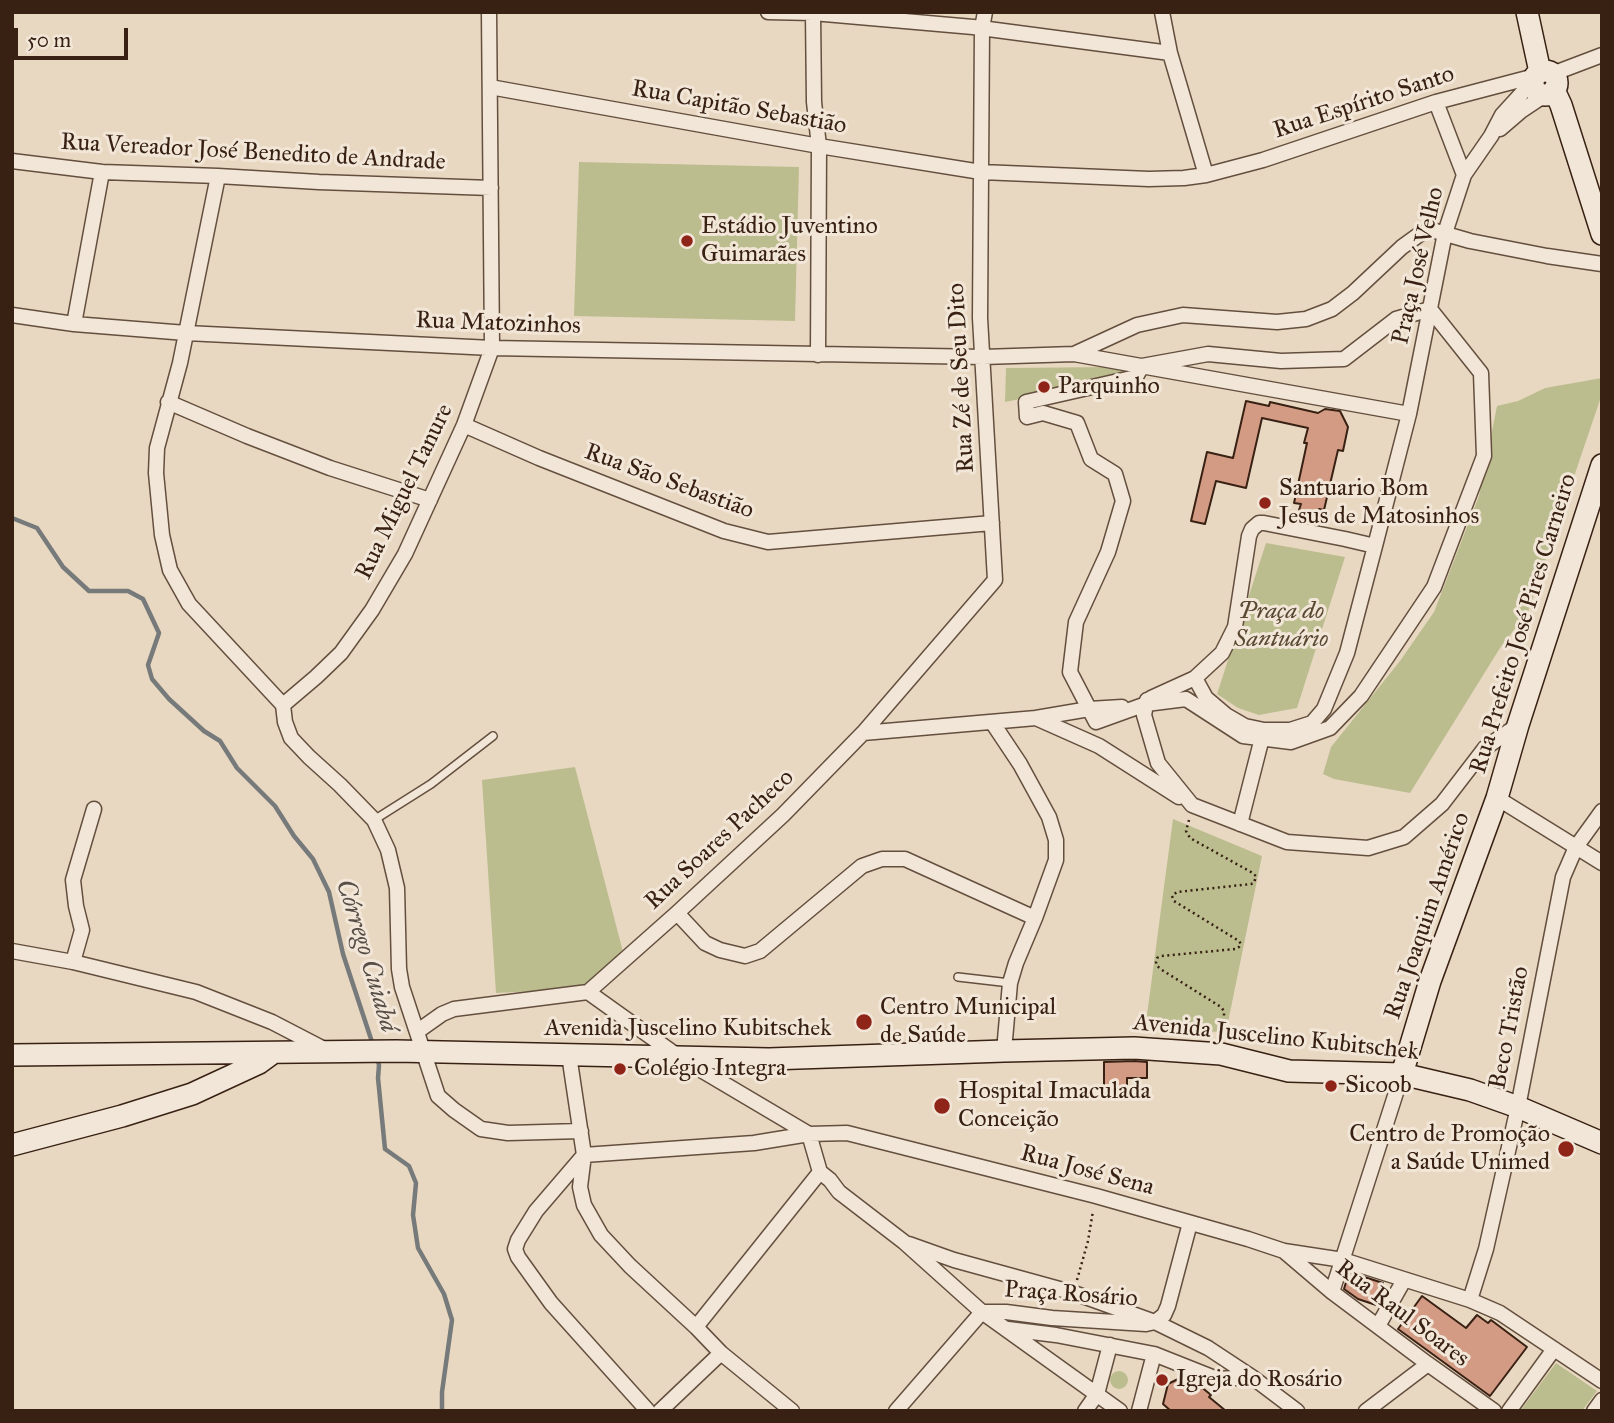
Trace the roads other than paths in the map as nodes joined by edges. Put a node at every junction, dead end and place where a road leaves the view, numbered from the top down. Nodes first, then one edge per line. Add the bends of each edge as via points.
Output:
1 (489, 12) edge
2 (768, 12) edge
3 (985, 12) edge
4 (1162, 12) edge
5 (1527, 12) edge
6 (813, 13) edge
7 (842, 14) edge
8 (982, 28) junction
9 (1170, 53) junction
10 (1602, 55) edge
11 (1543, 81) junction
12 (490, 87) junction
13 (1436, 102) junction
14 (819, 146) junction
15 (12, 161) edge
16 (102, 172) junction
17 (981, 173) junction
18 (1206, 175) junction
19 (1464, 175) junction
20 (218, 176) junction
21 (491, 188) junction
22 (1446, 233) junction
23 (1602, 234) edge
24 (1602, 264) edge
25 (1430, 309) junction
26 (12, 315) edge
27 (74, 324) junction
28 (186, 333) junction
29 (492, 348) junction
30 (1074, 354) junction
31 (818, 355) junction
32 (983, 358) junction
33 (1142, 366) junction
34 (168, 402) junction
35 (1409, 414) junction
36 (464, 425) junction
37 (1602, 465) edge
38 (430, 500) junction
39 (992, 523) junction
40 (1375, 546) junction
41 (995, 580) joint
42 (1195, 678) junction
43 (1147, 702) junction
44 (283, 705) junction
45 (1089, 709) junction
46 (1036, 718) junction
47 (992, 722) junction
48 (1518, 725) junction
49 (863, 733) junction
50 (1263, 734) junction
51 (493, 736) dead end
52 (1497, 798) junction
53 (1192, 805) junction
54 (94, 808) dead end
55 (1602, 811) edge
56 (374, 820) junction
57 (1240, 824) junction
58 (1576, 847) junction
59 (1602, 863) edge
60 (677, 913) junction
61 (1035, 918) junction
62 (12, 951) edge
63 (73, 962) junction
64 (958, 977) dead end
65 (1010, 983) junction
66 (588, 992) junction
67 (272, 1022) junction
68 (421, 1041) junction
69 (1004, 1051) junction
70 (339, 1052) junction
71 (273, 1053) junction
72 (12, 1055) edge
73 (569, 1055) junction
74 (679, 1057) junction
75 (1402, 1074) junction
76 (1518, 1107) junction
77 (581, 1131) junction
78 (809, 1134) junction
79 (1602, 1143) edge
80 (12, 1145) edge
81 (584, 1155) junction
82 (820, 1171) junction
83 (1190, 1223) junction
84 (904, 1242) junction
85 (1284, 1251) junction
86 (1343, 1260) junction
87 (1404, 1280) junction
88 (1332, 1292) junction
89 (1470, 1300) junction
90 (982, 1312) junction
91 (1156, 1322) junction
92 (1378, 1326) junction
93 (696, 1327) junction
94 (1005, 1328) junction
95 (1110, 1345) junction
96 (1554, 1349) junction
97 (721, 1353) junction
98 (1154, 1354) junction
99 (1428, 1364) junction
100 (1252, 1377) junction
101 (1602, 1381) edge
102 (1097, 1394) junction
103 (1602, 1400) edge
104 (649, 1411) edge
105 (660, 1411) edge
106 (792, 1411) edge
107 (896, 1411) edge
108 (1085, 1411) edge
109 (1120, 1411) edge
110 (1139, 1411) edge
111 (1297, 1411) edge
112 (1366, 1411) edge
113 (1494, 1411) edge
114 (1509, 1411) edge
115 (1594, 1411) edge

1 - 12 street
2 - 6 street
3 - 8 street, Rua Zé de Seu Dito
4 - 9 street
5 - 11 main road
6 - 7 street
6 - 14 street
7 - 8 street
8 - 9 street
8 - 17 street, Rua Zé de Seu Dito
9 - 18 street
10 - 11 street, Rua Espírito Santo
11 - 13 street, Rua Espírito Santo
11 - 19 street, Praça José Velho via 1521,111 1492,136
11 - 23 main road via 1561,105
12 - 14 street, Rua Capitão Sebastião
12 - 21 street
13 - 18 street, Rua Espírito Santo
13 - 19 street
14 - 17 street, Rua Capitão Sebastião
14 - 31 street
15 - 16 street, Rua Vereador José Benedito de Andrade
16 - 20 street, Rua Vereador José Benedito de Andrade
16 - 27 street
17 - 18 street, Rua Espírito Santo via 1149,179
17 - 32 street, Rua Zé de Seu Dito
19 - 22 street, Praça José Velho
20 - 21 street, Rua Vereador José Benedito de Andrade
20 - 28 street
21 - 29 street
22 - 24 street
22 - 25 street, Praça José Velho
22 - 30 street via 1432,230 1420,234 1332,309 1306,319 1277,322 1183,315 1137,325
25 - 33 street via 1396,319 1344,359 1281,361 1208,354
25 - 35 street, Praça José Velho
25 - 50 street via 1481,373 1484,456 1434,587 1360,696 1330,728 1291,742
26 - 27 street, Rua Matozinhos
27 - 28 street, Rua Matozinhos
28 - 29 street, Rua Matozinhos
28 - 34 street
29 - 31 street, Rua Matozinhos
29 - 36 street, Rua Miguel Tanure
30 - 32 street, Rua Matozinhos
30 - 33 street
31 - 32 street, Rua Matozinhos
32 - 39 street, Rua Zé de Seu Dito
33 - 35 street
33 - 45 street via 1136,377 1026,402 1027,417 1043,413 1077,423 1091,459 1115,474 1123,501 1108,552 1076,622 1070,672
34 - 38 street via 330,468
34 - 44 street via 156,473 170,570 189,604
35 - 40 street, Praça José Velho
36 - 38 street, Rua Miguel Tanure
36 - 39 street, Rua São Sebastião via 724,531 768,542
37 - 48 main road, Rua Prefeito José Pires Carneiro
38 - 44 street, Rua Miguel Tanure via 405,554 357,631 333,661
39 - 41 street, Rua Zé de Seu Dito
40 - 42 street via 1259,523 1249,536 1235,627 1222,653
40 - 50 street via 1347,653 1324,709 1312,723
41 - 49 street, Rua Soares Pacheco
42 - 43 street
42 - 50 street via 1206,698 1226,715
43 - 45 street via 1096,722
43 - 50 street via 1186,699 1243,736
43 - 53 street via 1144,715 1158,763
44 - 56 street via 291,737
45 - 46 street
46 - 47 street
46 - 53 street via 1099,746
47 - 49 street
47 - 61 street via 1049,817 1056,840 1056,860
48 - 52 main road, Rua Prefeito José Pires Carneiro
48 - 57 street via 1485,748 1442,804 1404,837 1368,848 1287,842
49 - 60 street, Rua Soares Pacheco
50 - 57 street
51 - 56 lane
52 - 58 street
52 - 75 main road, Rua Joaquim Américo via 1430,981
53 - 57 street
54 - 63 street via 74,880 82,930
55 - 58 street, Beco Tristão
56 - 68 street via 388,850 397,888 399,969
58 - 59 street
58 - 76 street, Beco Tristão via 1563,877
60 - 61 street via 705,943 745,956 761,951 862,866 882,859 905,859
60 - 66 street, Rua Soares Pacheco
61 - 65 street
62 - 63 street
63 - 67 street via 196,992
64 - 65 lane
65 - 69 street
66 - 68 street via 454,1009 442,1014
66 - 74 street
67 - 70 street
67 - 71 street
68 - 70 main road, Avenida Juscelino Kubitschek via 396,1051
68 - 73 main road, Avenida Juscelino Kubitschek
68 - 77 street via 438,1096 481,1129
69 - 74 main road, Avenida Juscelino Kubitschek via 769,1059
69 - 75 main road, Avenida Juscelino Kubitschek via 1134,1048 1221,1054 1289,1071
70 - 71 main road, Avenida Juscelino Kubitschek
71 - 72 main road, Avenida Juscelino Kubitschek
71 - 80 main road via 192,1094
73 - 74 main road, Avenida Juscelino Kubitschek
73 - 77 street
74 - 78 street
75 - 76 main road, Avenida Juscelino Kubitschek
75 - 86 street, Rua Joaquim Américo
76 - 79 main road, Avenida Juscelino Kubitschek
76 - 89 street, Beco Tristão
77 - 81 street
78 - 81 street, Rua José Sena via 754,1143
78 - 82 street
78 - 83 street, Rua José Sena via 847,1133
81 - 93 street via 580,1187 584,1205 601,1235
81 - 104 street via 537,1210 515,1249 551,1303
82 - 84 street via 839,1192
82 - 93 street
83 - 85 street, Rua José Sena
83 - 91 street via 1168,1306
84 - 90 street
84 - 91 street
85 - 86 street
85 - 88 street, Rua Raul Soares
86 - 87 street
86 - 88 street, Rua Joaquim Américo
87 - 89 street
87 - 92 street
88 - 92 street, Rua Raul Soares
89 - 96 street via 1500,1313
90 - 91 street, Praça Rosário
90 - 94 street
90 - 107 street
91 - 100 street
92 - 99 street, Rua Raul Soares
93 - 97 street
94 - 95 street
94 - 102 street
95 - 98 street
95 - 102 street
96 - 101 street
96 - 114 street
97 - 105 street
97 - 106 street
98 - 100 street via 1217,1379
98 - 110 street
99 - 112 street
99 - 113 street, Rua Raul Soares
100 - 111 street
102 - 108 street
102 - 109 street
103 - 115 street

